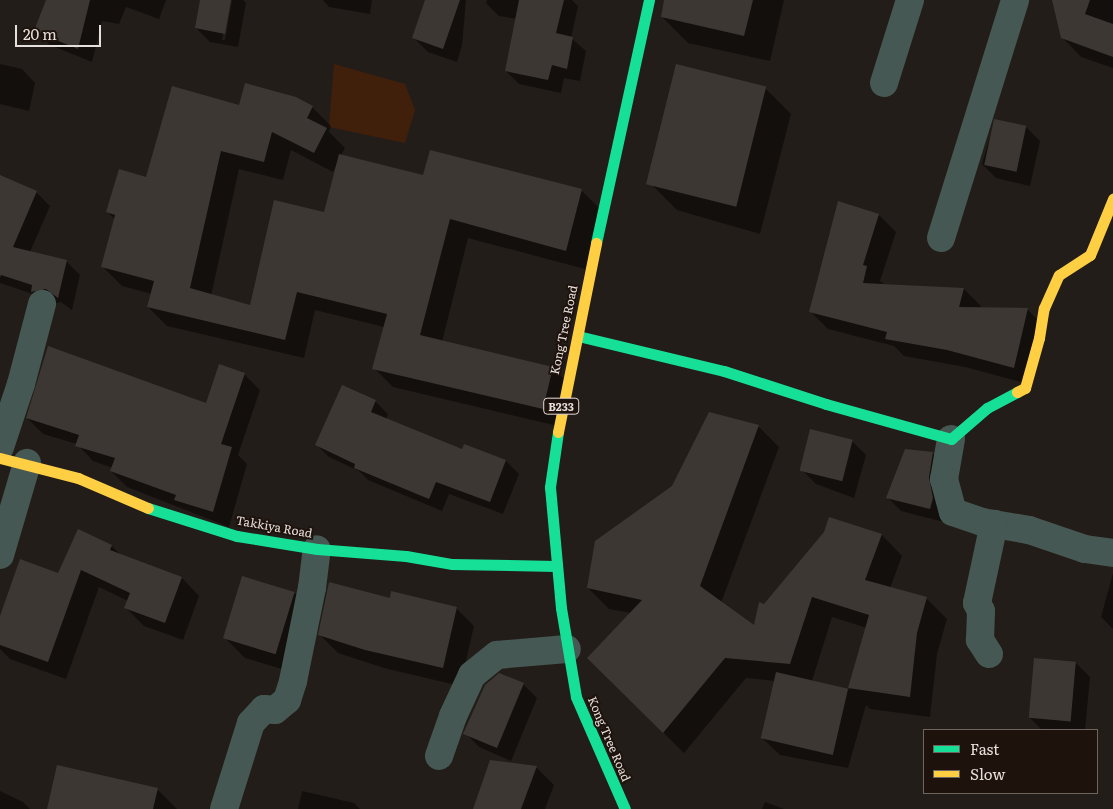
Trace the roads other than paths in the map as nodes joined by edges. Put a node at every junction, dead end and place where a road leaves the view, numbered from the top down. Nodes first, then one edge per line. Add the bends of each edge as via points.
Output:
1 (648, 0) edge
2 (910, 0) edge
3 (1015, 0) edge
4 (884, 83) dead end
5 (1113, 199) edge
6 (942, 238) dead end
7 (42, 304) dead end
8 (578, 336) junction
9 (951, 439) junction
10 (0, 447) edge
11 (0, 458) edge
12 (27, 463) junction
13 (994, 524) junction
14 (317, 548) junction
15 (1113, 553) edge
16 (0, 556) edge
17 (556, 566) junction
18 (567, 649) junction
19 (989, 654) dead end
20 (439, 756) dead end
21 (224, 809) edge
22 (625, 809) edge

1 - 8 street, Kong Tree Road / B233
2 - 4 street
3 - 6 street
5 - 9 street via 1090,255 1059,275 1048,300 1025,388 987,408
7 - 10 street
8 - 9 street via 724,371
8 - 17 street, Kong Tree Road / B233 via 561,406 550,487
9 - 13 street via 944,479 953,512
11 - 12 street, Takkiya Road
12 - 14 street, Takkiya Road via 78,478 151,508 237,536
12 - 16 street
13 - 15 street via 1029,530 1085,549
13 - 19 street via 977,603 981,611 980,640
14 - 17 street, Takkiya Road via 406,556 452,564
14 - 21 street via 312,588 287,700 275,710 264,709 251,723
17 - 18 street, Kong Tree Road / B233
18 - 20 street via 497,655 472,675
18 - 22 street, Kong Tree Road / B233 via 576,697

